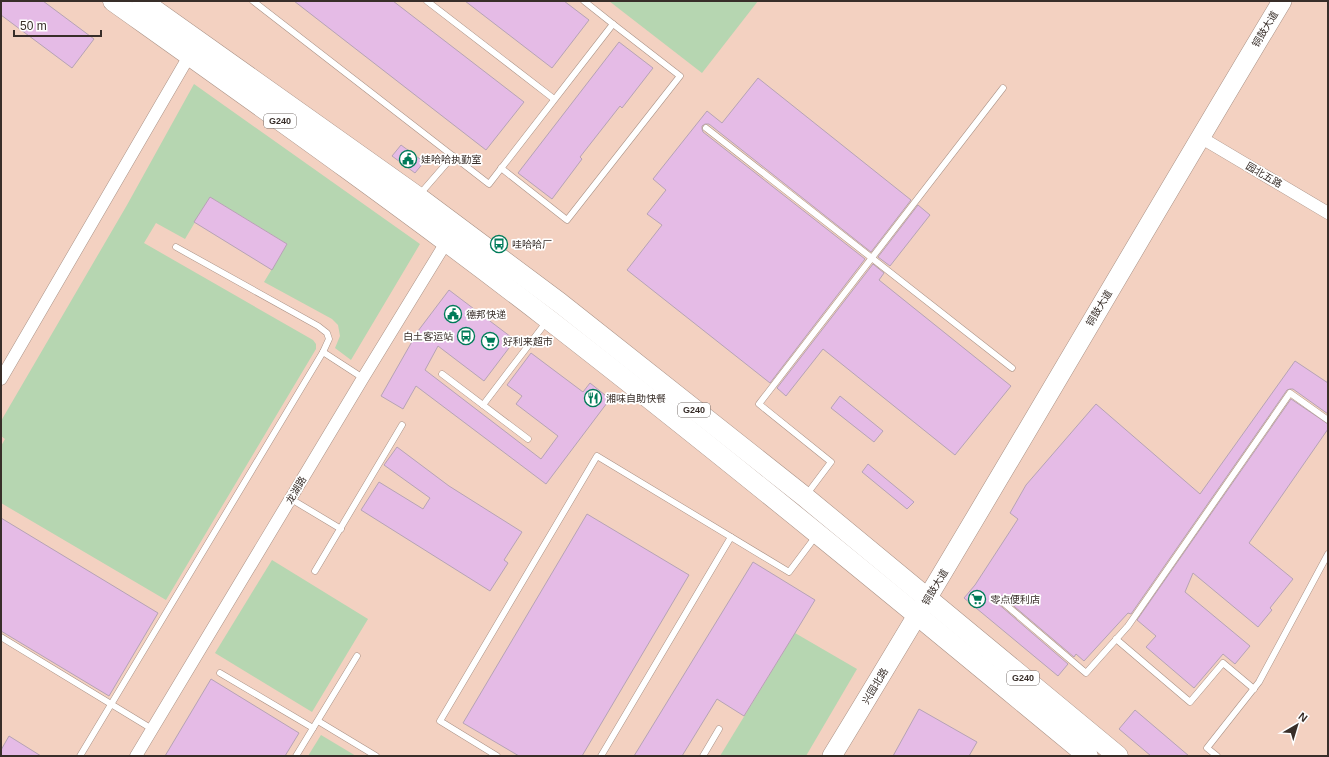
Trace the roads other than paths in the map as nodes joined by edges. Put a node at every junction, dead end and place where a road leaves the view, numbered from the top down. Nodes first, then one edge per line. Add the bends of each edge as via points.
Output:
1 (112, 1) edge
2 (253, 1) edge
3 (427, 1) edge
4 (584, 1) edge
5 (1282, 1) edge
6 (150, 5) edge
7 (613, 24) junction
8 (193, 48) junction
9 (1004, 88) dead end
10 (554, 99) junction
11 (706, 128) dead end
12 (1200, 137) junction
13 (453, 156) junction
14 (501, 168) junction
15 (418, 197) junction
16 (1328, 213) edge
17 (457, 225) junction
18 (446, 242) junction
19 (176, 247) dead end
20 (872, 258) junction
21 (548, 320) junction
22 (323, 352) junction
23 (1012, 368) dead end
24 (442, 374) dead end
25 (363, 378) junction
26 (1, 379) edge
27 (483, 405) junction
28 (1328, 420) edge
29 (402, 425) dead end
30 (528, 439) dead end
31 (805, 497) junction
32 (291, 499) junction
33 (341, 528) junction
34 (819, 534) junction
35 (731, 537) junction
36 (1328, 554) edge
37 (315, 571) dead end
38 (999, 599) dead end
39 (923, 607) junction
40 (1, 637) edge
41 (1116, 639) junction
42 (357, 656) dead end
43 (220, 673) dead end
44 (1254, 689) junction
45 (111, 704) junction
46 (318, 721) junction
47 (313, 728) junction
48 (152, 729) junction
49 (718, 729) dead end
50 (80, 756) edge
51 (136, 756) edge
52 (296, 756) edge
53 (376, 756) edge
54 (497, 756) edge
55 (601, 756) edge
56 (702, 756) edge
57 (832, 756) edge
58 (1088, 756) edge
59 (1118, 756) edge
60 (1217, 756) edge

1 - 8 highway, G240
2 - 13 lane
3 - 10 lane
4 - 7 lane
5 - 12 main road, 铜鼓大道
6 - 8 highway, G240
7 - 10 lane
7 - 14 lane via 680,76 567,220
8 - 15 highway, G240
8 - 18 highway, G240
8 - 26 street
9 - 20 lane
10 - 14 lane
11 - 20 lane
12 - 16 street, 园北五路
12 - 39 main road, 铜鼓大道
13 - 14 lane via 489,184
13 - 15 lane
15 - 17 highway, G240
17 - 18 street, 龙湖路
17 - 31 highway, G240
18 - 21 highway, G240
18 - 25 street, 龙湖路
19 - 22 lane via 323,330 329,336
20 - 23 lane
20 - 31 lane via 759,404 832,462
21 - 27 lane
21 - 34 highway, G240
22 - 25 lane
22 - 45 lane
24 - 27 lane
25 - 32 street, 龙湖路
27 - 30 lane
28 - 41 lane via 1290,393
29 - 33 lane
31 - 39 highway, G240
32 - 33 lane
32 - 48 street, 龙湖路
33 - 37 lane
34 - 35 lane via 789,572
34 - 39 highway, G240
35 - 54 lane via 597,456 440,721
35 - 55 lane
36 - 44 lane
38 - 41 lane via 1086,672
39 - 57 main road, 兴园北路
39 - 58 highway, G240
39 - 59 highway, G240
40 - 45 lane
41 - 44 lane via 1190,702 1223,664
42 - 46 lane
43 - 47 lane
44 - 60 lane via 1207,748
45 - 48 lane
45 - 50 lane
46 - 47 lane
46 - 53 lane
47 - 52 lane
48 - 51 street, 龙湖路
49 - 56 lane

